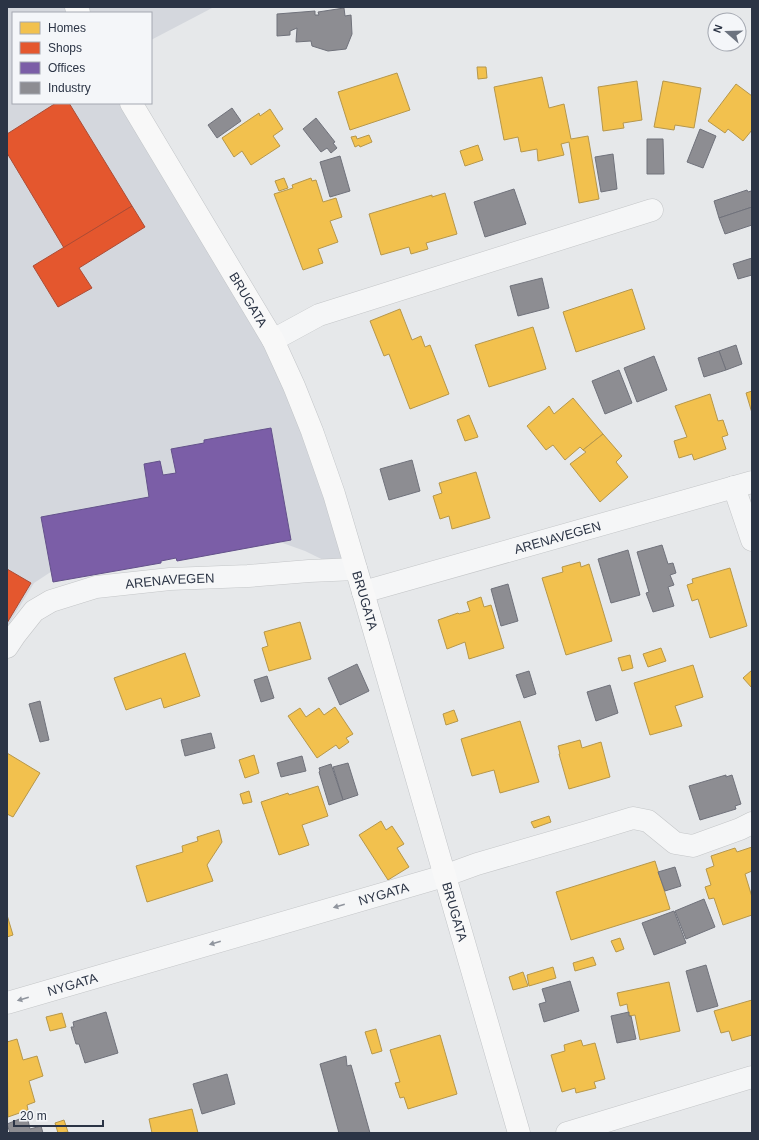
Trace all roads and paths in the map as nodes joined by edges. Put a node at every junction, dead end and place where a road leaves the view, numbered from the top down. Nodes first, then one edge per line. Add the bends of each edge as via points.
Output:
1 (131, 104) edge
2 (652, 210) dead end
3 (273, 340) junction
4 (743, 484) edge
5 (752, 540) edge
6 (356, 569) junction
7 (362, 592) junction
8 (7, 647) edge
9 (752, 823) edge
10 (444, 876) junction
11 (7, 1003) edge
12 (752, 1077) edge
13 (519, 1133) edge
14 (567, 1133) edge

1 - 3 main road, BRUGATA
2 - 3 street via 319,315
3 - 6 main road, BRUGATA via 312,431
4 - 5 street
4 - 7 street, ARENAVEGEN
6 - 7 main road, BRUGATA
6 - 8 street, ARENAVEGEN via 170,579 96,588 51,601 34,611
7 - 10 main road, BRUGATA
9 - 10 street, NYGATA via 693,846 675,843 648,821 633,818
10 -> 11 street, NYGATA
10 - 13 main road, BRUGATA
12 - 14 street

